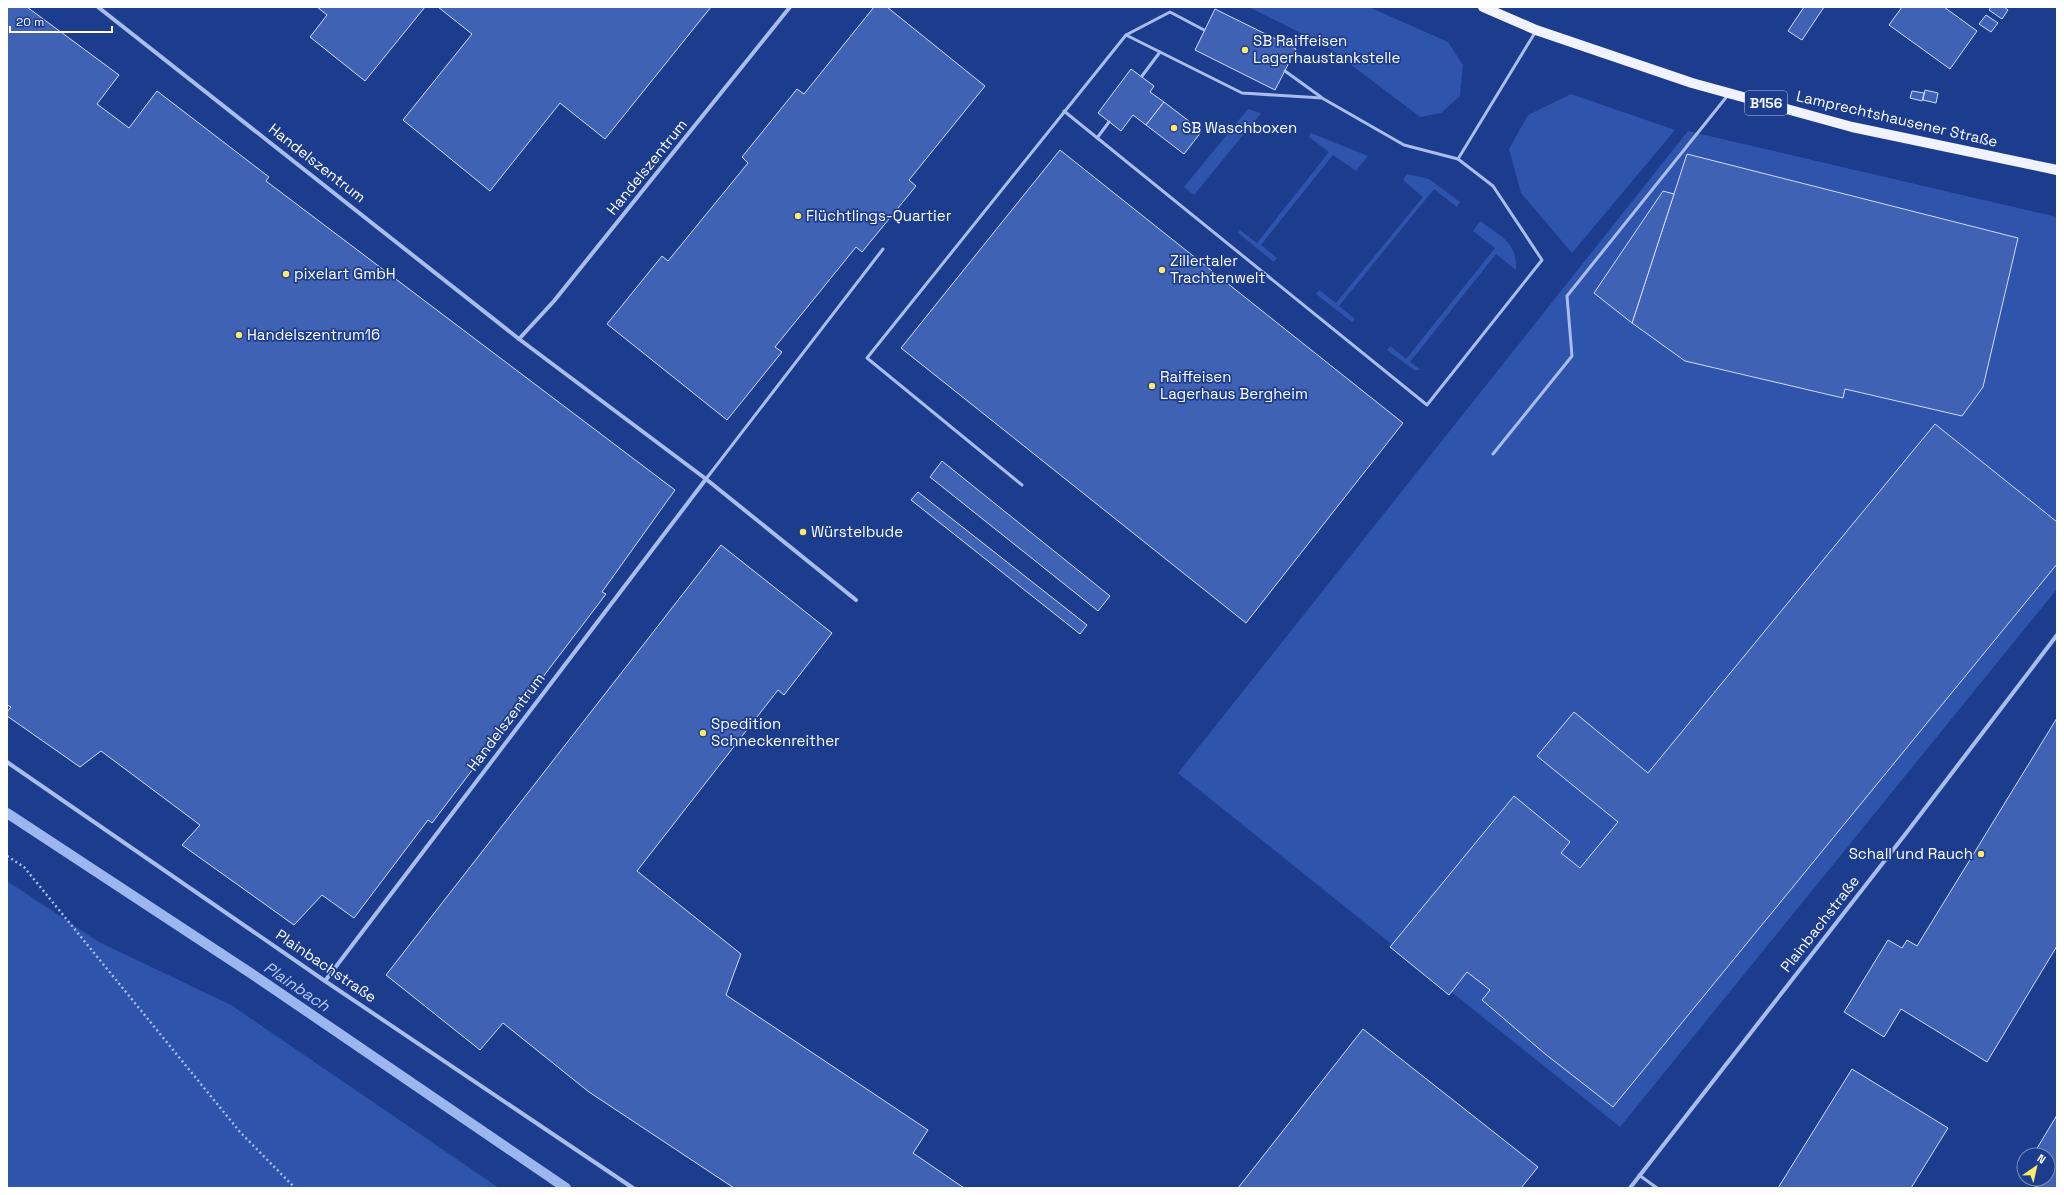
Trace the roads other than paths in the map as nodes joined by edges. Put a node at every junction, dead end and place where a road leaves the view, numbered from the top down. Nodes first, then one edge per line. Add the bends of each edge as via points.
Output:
1 (98, 7) edge
2 (790, 7) edge
3 (1488, 8) edge
4 (1204, 30) dead end
5 (1536, 30) junction
6 (1126, 35) junction
7 (1160, 52) junction
8 (1285, 71) dead end
9 (1142, 76) dead end
10 (1729, 93) junction
11 (1322, 98) junction
12 (1064, 111) junction
13 (1109, 122) dead end
14 (1097, 138) junction
15 (1458, 160) junction
16 (2057, 170) edge
17 (883, 249) dead end
18 (519, 339) junction
19 (1493, 454) dead end
20 (706, 478) junction
21 (1022, 485) dead end
22 (856, 600) dead end
23 (2057, 635) edge
24 (7, 762) edge
25 (325, 981) junction
26 (1639, 1175) junction
27 (633, 1188) edge
28 (1630, 1188) edge
29 (1657, 1188) edge

1 - 18 street, Handelszentrum
2 - 18 street, Handelszentrum via 554,301
3 - 5 main road, Lamprechtshausener Straße / B156
4 - 6 lane via 1170,12
5 - 10 main road, Lamprechtshausener Straße / B156
5 - 15 lane
6 - 7 lane
6 - 12 lane
7 - 9 lane
7 - 11 lane via 1242,93
8 - 11 lane
10 - 16 main road, Lamprechtshausener Straße / B156 via 1852,127
10 - 19 lane via 1567,296 1572,356
11 - 15 lane via 1404,145
12 - 14 lane
12 - 21 lane via 867,358
13 - 14 lane
14 - 15 lane via 1427,405 1542,260 1493,186
17 - 20 lane
18 - 20 street, Handelszentrum
20 - 22 street, Handelszentrum
20 - 25 street, Handelszentrum
23 - 26 street, Plainbachstraße
24 - 25 street, Plainbachstraße
25 - 27 street, Plainbachstraße
26 - 28 street, Plainbachstraße
26 - 29 lane

